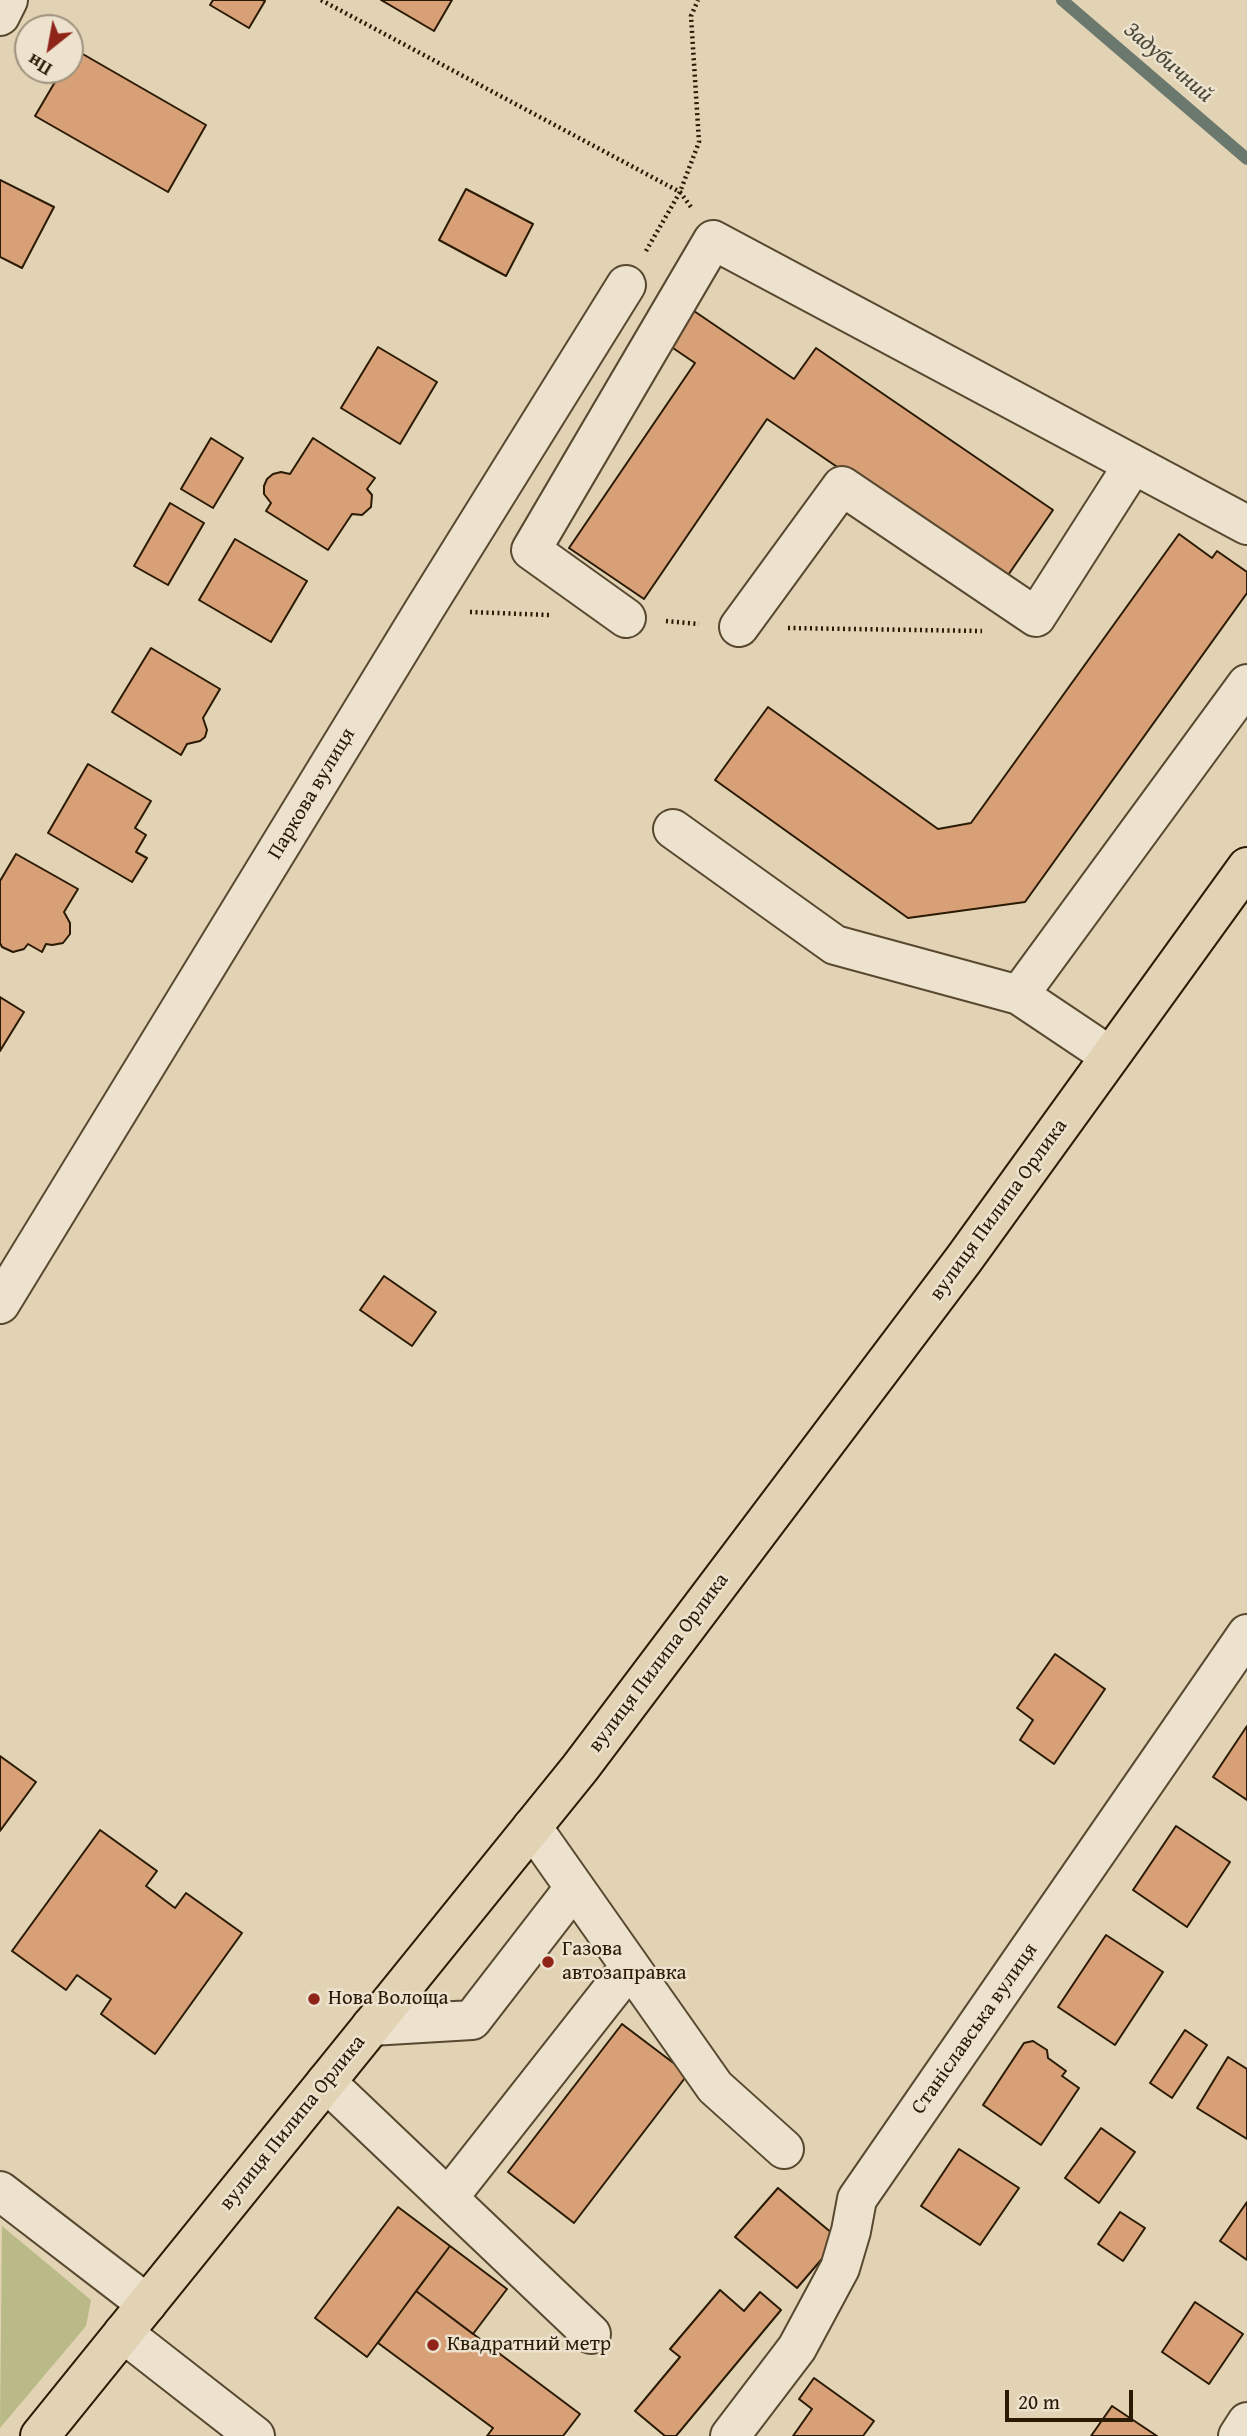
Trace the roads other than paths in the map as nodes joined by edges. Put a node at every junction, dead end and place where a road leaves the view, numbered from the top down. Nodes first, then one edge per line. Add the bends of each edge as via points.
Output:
1 (9, 0) edge
2 (0, 16) edge
3 (626, 285) road end
4 (1133, 465) junction
5 (1247, 525) edge
6 (626, 618) dead end
7 (739, 627) dead end
8 (1247, 684) edge
9 (673, 829) dead end
10 (1247, 867) edge
11 (1019, 995) junction
12 (1110, 1056) junction
13 (0, 1304) edge
14 (1247, 1634) edge
15 (532, 1827) junction
16 (574, 1888) junction
17 (629, 1968) junction
18 (371, 2026) junction
19 (326, 2082) junction
20 (785, 2149) dead end
21 (0, 2191) edge
22 (448, 2198) junction
23 (147, 2304) junction
24 (123, 2333) junction
25 (591, 2334) dead end
26 (1247, 2422) edge
27 (40, 2436) edge
28 (255, 2436) edge
29 (730, 2436) edge
30 (1238, 2436) edge

1 - 2 street
3 - 13 street, Паркова вулиця
4 - 5 street
4 - 6 street via 713,240 531,550
4 - 7 street via 1036,617 842,486
8 - 11 street
9 - 11 street via 835,945
10 - 12 main road, вулиця Пилипа Орлика
11 - 12 street
12 - 15 main road, вулиця Пилипа Орлика via 956,1270
14 - 29 street, Станіславська вулиця via 857,2199 840,2268 797,2348
15 - 16 street
15 - 18 main road, вулиця Пилипа Орлика
16 - 17 street
16 - 18 street via 472,2020
17 - 20 street via 715,2087
17 - 22 street
18 - 19 main road, вулиця Пилипа Орлика
19 - 22 street
19 - 23 main road, вулиця Пилипа Орлика
21 - 23 street
22 - 25 street
23 - 24 main road, вулиця Пилипа Орлика
24 - 27 main road, вулиця Пилипа Орлика
24 - 28 street
26 - 30 street

